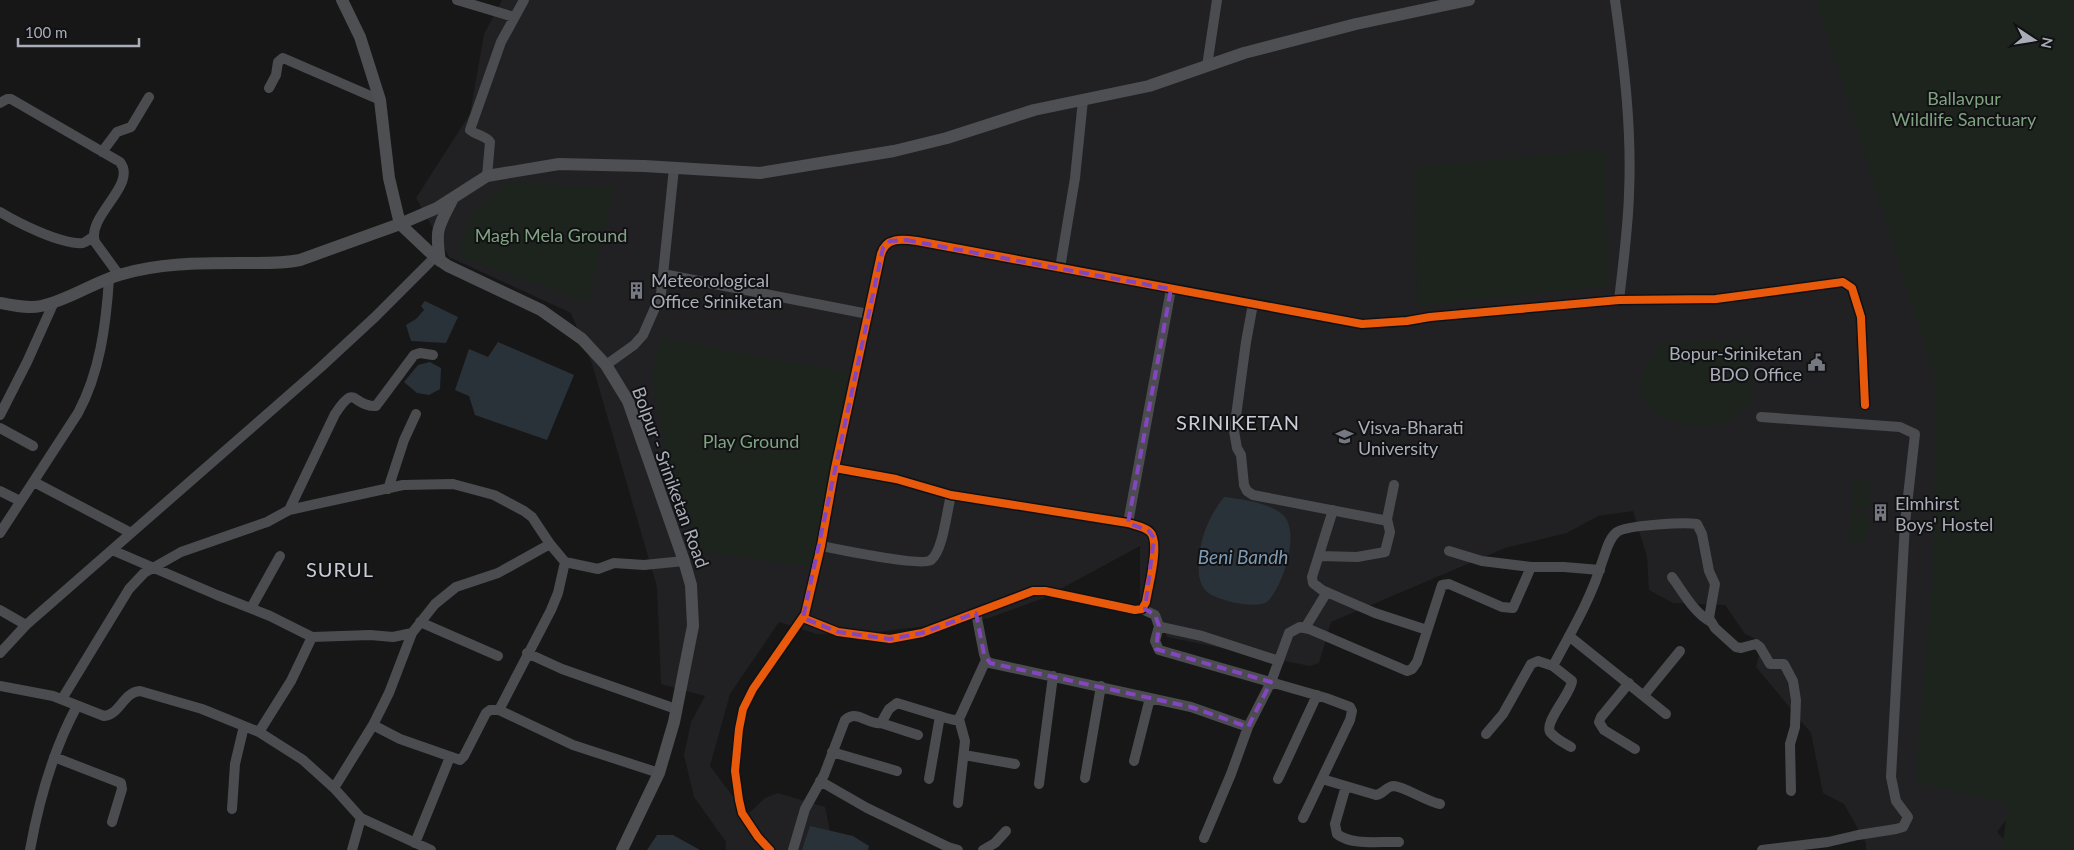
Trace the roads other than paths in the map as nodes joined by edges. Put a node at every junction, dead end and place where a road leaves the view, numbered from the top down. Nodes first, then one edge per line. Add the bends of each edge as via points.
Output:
1 (342, 0) edge
2 (457, 0) edge
3 (524, 0) edge
4 (1217, 0) edge
5 (1469, 0) edge
6 (1616, 0) edge
7 (514, 17) junction
8 (1207, 66) junction
9 (268, 88) dead end
10 (149, 96) dead end
11 (380, 100) junction
12 (1083, 100) junction
13 (0, 103) edge
14 (102, 152) junction
15 (674, 168) junction
16 (487, 176) junction
17 (454, 198) junction
18 (0, 212) edge
19 (400, 224) junction
20 (93, 237) junction
21 (437, 259) junction
22 (1060, 268) junction
23 (664, 274) junction
24 (114, 277) junction
25 (1171, 289) junction
26 (1619, 300) junction
27 (54, 302) junction
28 (0, 303) edge
29 (1253, 304) junction
30 (868, 314) junction
31 (433, 355) dead end
32 (606, 365) junction
33 (1865, 405) dead end
34 (416, 414) dead end
35 (0, 415) edge
36 (1761, 417) dead end
37 (0, 428) edge
38 (33, 446) dead end
39 (835, 468) junction
40 (34, 482) junction
41 (1394, 485) dead end
42 (388, 488) junction
43 (0, 490) edge
44 (951, 495) junction
45 (20, 501) junction
46 (289, 510) junction
47 (1332, 510) junction
48 (1387, 519) junction
49 (1128, 523) junction
50 (0, 532) edge
51 (131, 533) junction
52 (550, 544) junction
53 (821, 546) junction
54 (112, 550) junction
55 (1448, 552) dead end
56 (280, 556) dead end
57 (1320, 556) junction
58 (684, 561) junction
59 (565, 562) junction
60 (1531, 567) junction
61 (152, 568) junction
62 (1600, 570) junction
63 (1672, 577) dead end
64 (1327, 592) junction
65 (251, 608) junction
66 (1142, 609) junction
67 (0, 610) edge
68 (976, 612) junction
69 (803, 618) junction
70 (420, 622) junction
71 (1711, 622) junction
72 (26, 625) junction
73 (1158, 626) junction
74 (1306, 628) junction
75 (1427, 630) junction
76 (412, 633) junction
77 (1569, 636) junction
78 (312, 637) junction
79 (1680, 651) dead end
80 (0, 653) edge
81 (528, 653) junction
82 (498, 656) dead end
83 (986, 660) junction
84 (1278, 662) junction
85 (1553, 666) junction
86 (1054, 676) junction
87 (1271, 682) junction
88 (1629, 683) junction
89 (0, 686) edge
90 (1101, 686) junction
91 (1317, 695) junction
92 (1644, 696) junction
93 (1150, 698) junction
94 (62, 699) junction
95 (77, 706) junction
96 (676, 709) junction
97 (499, 710) junction
98 (1666, 714) dead end
99 (940, 716) junction
100 (959, 719) junction
101 (881, 723) junction
102 (373, 725) junction
103 (244, 726) junction
104 (1248, 727) junction
105 (259, 732) junction
106 (1486, 734) dead end
107 (918, 735) dead end
108 (1570, 747) dead end
109 (1635, 749) dead end
110 (832, 752) junction
111 (964, 755) junction
112 (450, 757) junction
113 (54, 758) junction
114 (1134, 760) dead end
115 (1015, 764) dead end
116 (897, 771) dead end
117 (659, 773) junction
118 (1085, 778) dead end
119 (1278, 779) dead end
120 (1322, 779) junction
121 (929, 780) dead end
122 (820, 781) junction
123 (1039, 784) dead end
124 (1346, 786) junction
125 (334, 788) junction
126 (1791, 791) dead end
127 (958, 803) dead end
128 (1440, 804) dead end
129 (232, 809) dead end
130 (361, 818) junction
131 (1303, 818) dead end
132 (112, 822) dead end
133 (1006, 831) dead end
134 (1204, 838) dead end
135 (1399, 842) dead end
136 (415, 843) junction
137 (30, 850) edge
138 (352, 850) edge
139 (431, 850) edge
140 (622, 850) edge
141 (770, 850) edge
142 (793, 850) edge
143 (958, 850) edge
144 (984, 850) edge
145 (1762, 850) edge

1 - 11 main road via 360,37
2 - 7 street
3 - 7 street
4 - 8 street
5 - 8 main road via 1356,24
6 - 26 street via 1630,147 1628,212
7 - 16 street via 501,42 470,127 490,142
8 - 12 main road via 1149,86
9 - 11 street via 275,78 278,62 283,58
10 - 14 street via 130,128 117,132
11 - 19 main road via 389,178
12 - 15 main road via 1034,110 947,138 884,153 760,173
12 - 22 street via 1076,178
13 - 14 street via 11,99
14 - 20 street via 123,165 124,175 109,206 95,225
15 - 16 main road via 559,164
15 - 23 street
16 - 17 main road
17 - 19 main road
17 - 21 main road via 438,226
18 - 20 street via 36,231 68,241 82,243
19 - 21 main road, Bolpur - Sriniketan Road
19 - 24 main road via 300,260 163,266
20 - 24 street
21 - 32 main road, Bolpur - Sriniketan Road via 541,310 582,339
21 - 51 street via 322,368
22 - 25 street
22 - 30 street via 893,240 883,248
23 - 30 street
23 - 32 street via 662,294 642,335 634,345
24 - 27 main road
24 - 40 street via 104,334 88,393
25 - 29 street
25 - 49 street
26 - 29 street via 1362,324
26 - 33 street via 1716,299 1844,282 1852,288 1861,317
27 - 28 main road via 32,307
27 - 35 street
29 - 47 street via 1234,431 1241,455 1244,485 1253,496
30 - 39 street
31 - 46 street via 414,355 376,406 353,397 344,400 334,414
32 - 58 main road, Bolpur - Sriniketan Road via 628,401
34 - 42 street
36 - 145 street via 1900,427 1915,434 1906,523 1891,777 1896,801 1908,817 1907,823 1896,829 1828,842
37 - 38 street
39 - 44 street via 896,479
39 - 53 street
40 - 45 street
40 - 51 street
41 - 48 street
42 - 46 street
42 - 52 street via 453,484 494,495 532,517
43 - 45 street
44 - 49 street
44 - 53 street via 938,549 932,560 927,562
45 - 50 street
46 - 61 street via 267,522 180,552
47 - 48 street via 1376,520
47 - 57 street
48 - 57 street via 1390,532 1385,552 1357,557
49 - 66 street via 1149,531 1154,538 1155,549
51 - 54 street
52 - 59 street
52 - 70 street via 498,573 456,586
53 - 69 street
54 - 61 street
54 - 72 street
55 - 60 street via 1482,561
56 - 65 street
57 - 64 street via 1313,583
58 - 59 street via 644,565 614,563 598,569
58 - 96 main road, Bolpur - Sriniketan Road via 691,585 693,626
59 - 81 street via 558,593
60 - 62 street
60 - 75 street via 1513,608 1502,607 1449,584 1442,585
61 - 65 street
61 - 94 street via 129,589
62 - 71 street via 1608,544 1619,531 1697,524 1715,584 1709,613
62 - 77 street
63 - 71 street via 1698,612
64 - 74 street
64 - 75 street via 1375,613
65 - 78 street
66 - 68 street via 1134,610 1044,590
66 - 73 street via 1155,615
67 - 72 street
68 - 69 street via 922,633 890,639 838,632
68 - 83 street
69 - 141 street via 753,689 743,709 739,729 735,771 742,813
70 - 76 street
70 - 82 street
71 - 126 street via 1736,646 1758,645 1770,664 1782,663 1788,670 1796,700 1795,727 1790,744
72 - 80 street
73 - 84 street via 1202,636
73 - 87 street via 1155,641 1159,650
74 - 75 street via 1407,671 1417,662
74 - 84 street via 1295,628 1289,633
76 - 78 street via 393,637
76 - 102 street
77 - 85 street
77 - 88 street
78 - 105 street via 291,681
79 - 92 street
81 - 96 street via 562,669
81 - 97 street
83 - 86 street
83 - 100 street
84 - 87 street
85 - 106 street via 1538,661 1531,664 1503,714
85 - 108 street via 1570,678 1572,684 1548,729
86 - 90 street
86 - 123 street
87 - 91 street
87 - 104 street
88 - 92 street
88 - 109 street via 1601,717 1599,724
89 - 94 street
90 - 93 street
90 - 118 street
91 - 119 street
91 - 120 street via 1345,703 1352,711
92 - 98 street
93 - 104 street via 1191,707
93 - 114 street
94 - 95 street
95 - 103 street via 107,716 132,693 140,690
95 - 113 street
96 - 117 main road, Bolpur - Sriniketan Road
97 - 112 street via 486,713 463,758
97 - 117 street via 573,745
99 - 100 street
99 - 101 street via 897,703
99 - 121 street
100 - 111 street via 964,731
101 - 107 street
101 - 110 street via 850,715
102 - 112 street via 400,739
102 - 125 street
103 - 105 street
103 - 129 street via 235,764
104 - 134 street
105 - 125 street via 303,760
110 - 116 street
110 - 122 street
111 - 115 street
111 - 127 street
112 - 136 street
113 - 132 street via 121,783
113 - 137 street via 41,796
117 - 140 main road, Bolpur - Sriniketan Road
120 - 124 street
120 - 131 street
122 - 142 street via 805,809
122 - 143 street via 867,808
124 - 128 street via 1379,796 1395,786
124 - 135 street via 1334,824 1337,834 1357,840
125 - 130 street
130 - 136 street
130 - 138 street
133 - 144 street
136 - 139 street

